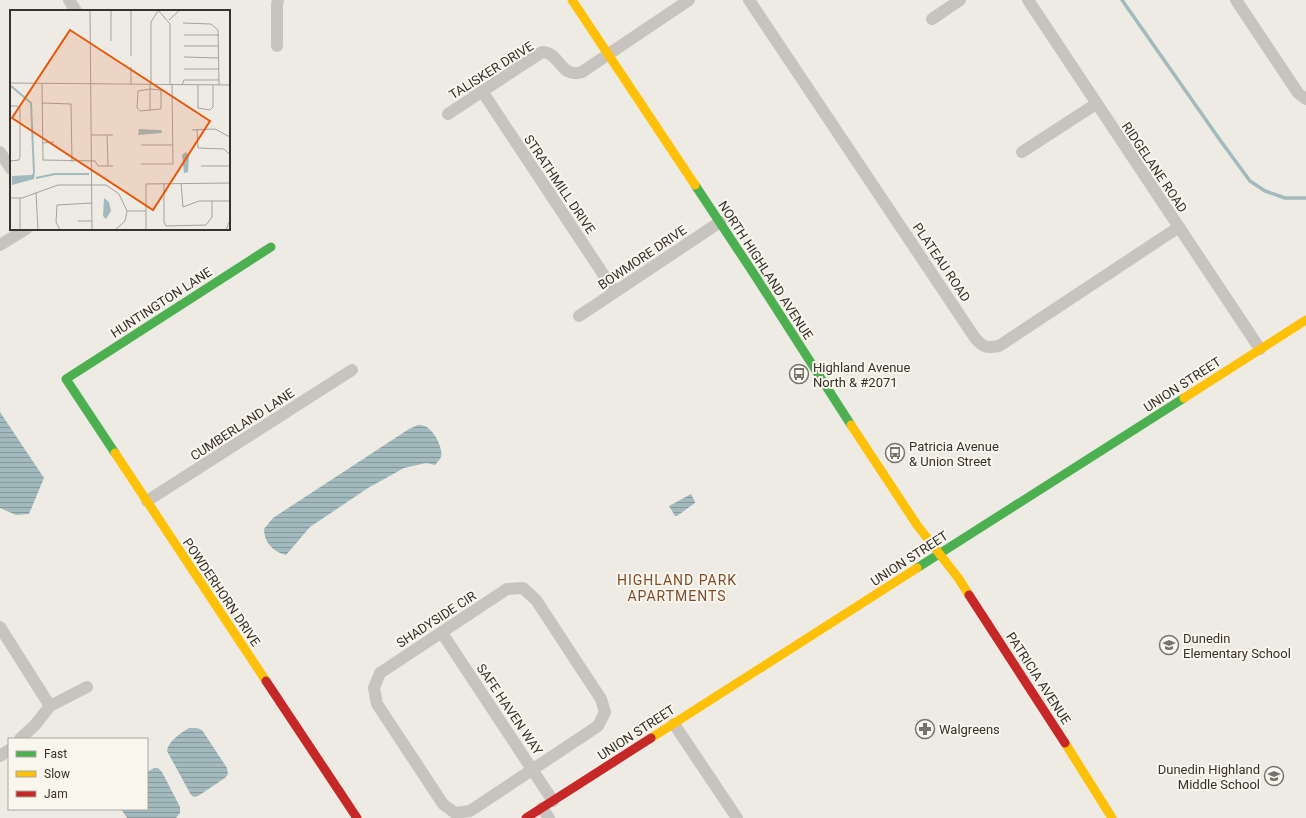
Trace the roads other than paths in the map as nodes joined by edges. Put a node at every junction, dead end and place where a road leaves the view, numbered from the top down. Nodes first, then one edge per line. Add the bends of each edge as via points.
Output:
1 (69, 0) edge
2 (278, 0) edge
3 (572, 0) edge
4 (689, 0) edge
5 (749, 0) edge
6 (960, 0) edge
7 (1028, 0) edge
8 (1236, 0) edge
9 (75, 10) edge
10 (932, 20) dead end
11 (277, 46) dead end
12 (608, 54) junction
13 (482, 92) junction
14 (1306, 99) edge
15 (1096, 104) junction
16 (448, 114) dead end
17 (0, 152) edge
18 (1022, 152) dead end
19 (10, 167) edge
20 (720, 222) junction
21 (1179, 227) junction
22 (24, 230) edge
23 (0, 245) edge
24 (271, 247) dead end
25 (615, 292) junction
26 (579, 316) dead end
27 (1306, 320) edge
28 (1260, 349) junction
29 (352, 370) dead end
30 (66, 379) joint
31 (147, 501) junction
32 (940, 554) junction
33 (0, 627) edge
34 (442, 633) junction
35 (87, 687) dead end
36 (50, 706) junction
37 (674, 724) junction
38 (21, 738) edge
39 (533, 770) junction
40 (553, 801) junction
41 (542, 808) junction
42 (357, 818) edge
43 (526, 818) edge
44 (549, 818) edge
45 (737, 818) edge
46 (1112, 818) edge

1 - 9 street
2 - 11 street
3 - 12 street, NORTH HIGHLAND AVENUE
4 - 12 street
5 - 21 street, PLATEAU ROAD via 975,338 983,346 999,346
6 - 10 street
7 - 15 street, RIDGELANE ROAD
8 - 14 street via 1298,93
12 - 13 street, TALISKER DRIVE via 577,73 567,71 552,55 542,52
12 - 20 street, NORTH HIGHLAND AVENUE
13 - 16 street, TALISKER DRIVE
13 - 25 street, STRATHMILL DRIVE
15 - 18 street
15 - 21 street, RIDGELANE ROAD
17 - 19 street
20 - 25 street, BOWMORE DRIVE
20 - 32 street, NORTH HIGHLAND AVENUE via 917,526
21 - 28 street, RIDGELANE ROAD
22 - 23 street
24 - 30 street, HUNTINGTON LANE
25 - 26 street, BOWMORE DRIVE
27 - 28 street, UNION STREET
28 - 32 street, UNION STREET
29 - 31 street, CUMBERLAND LANE
30 - 31 street, POWDERHORN DRIVE
31 - 42 street, POWDERHORN DRIVE
32 - 37 street, UNION STREET
32 - 46 street, PATRICIA AVENUE via 1040,703
33 - 36 street
34 - 39 street, SAFE HAVEN WAY
34 - 39 street, SHADYSIDE CIR via 380,673 374,688 377,704 438,798 455,813 470,811
34 - 39 street, SHADYSIDE CIR via 507,589 523,588 540,606 601,699 604,712 598,726
35 - 36 street
36 - 38 street
37 - 40 street, UNION STREET
37 - 45 street
39 - 40 street, SAFE HAVEN WAY
40 - 41 street, UNION STREET
41 - 43 street, UNION STREET
41 - 44 street

